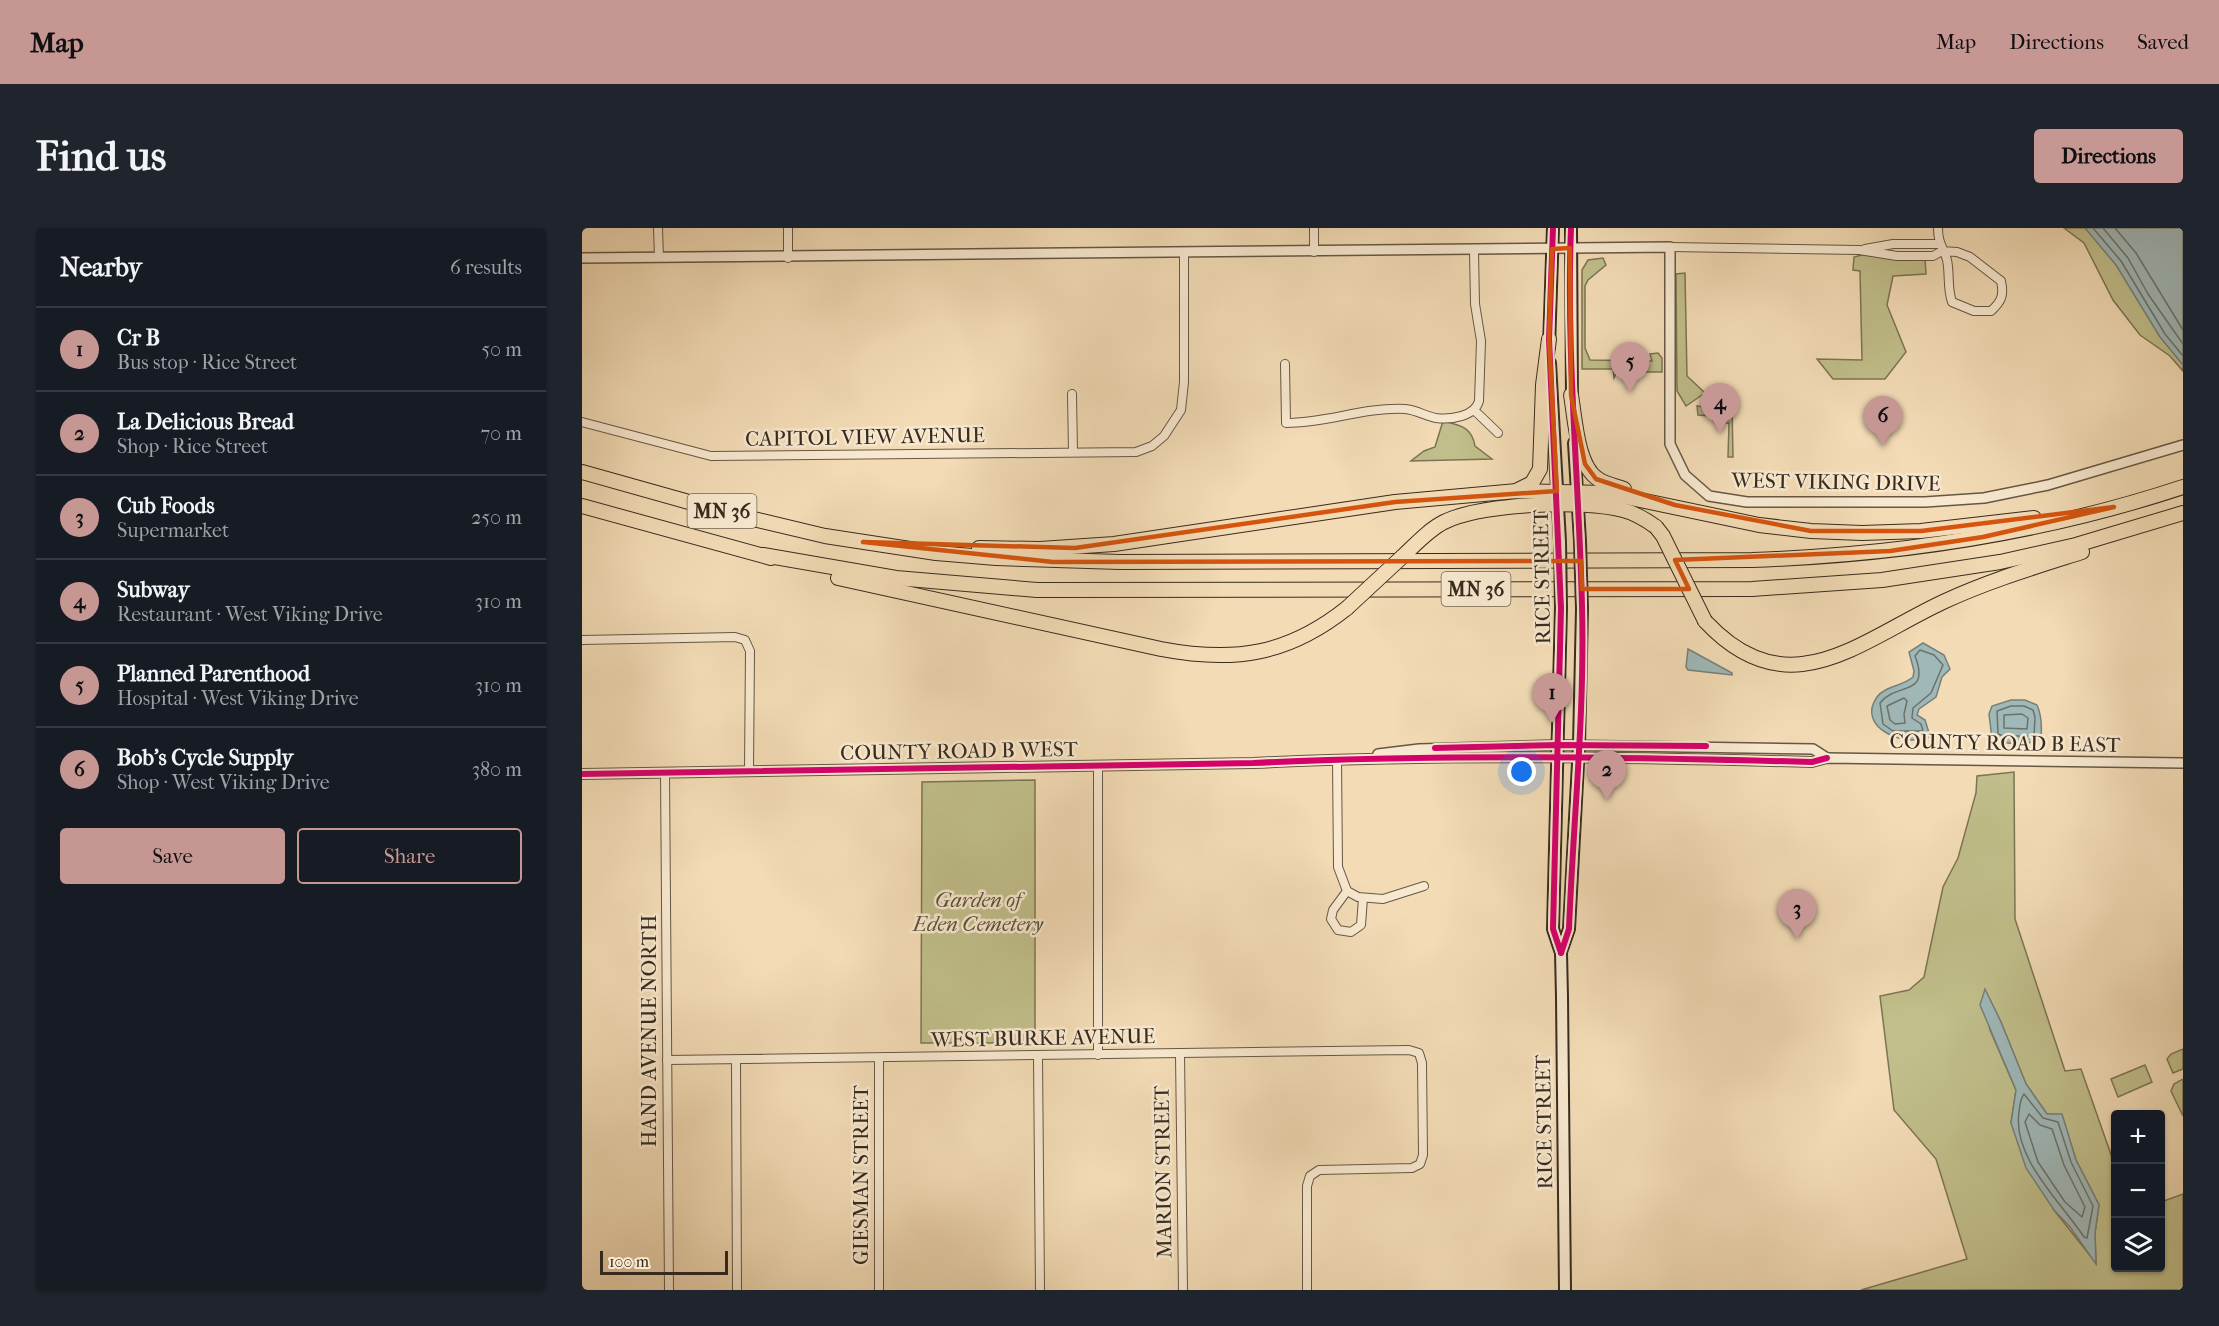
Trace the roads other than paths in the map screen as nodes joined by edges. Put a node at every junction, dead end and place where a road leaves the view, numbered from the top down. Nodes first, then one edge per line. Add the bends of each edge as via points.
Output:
1 (658, 228) edge
2 (788, 228) edge
3 (1314, 228) edge
4 (1553, 228) edge
5 (1571, 228) edge
6 (1938, 228) edge
7 (1670, 247) junction
8 (1940, 247) junction
9 (1570, 248) junction
10 (1552, 249) junction
11 (1474, 250) junction
12 (1859, 250) junction
13 (1314, 252) junction
14 (1184, 253) junction
15 (659, 257) junction
16 (582, 258) edge
17 (788, 258) junction
18 (1549, 339) junction
19 (1285, 364) dead end
20 (1072, 394) dead end
21 (1571, 395) junction
22 (1475, 411) junction
23 (582, 422) edge
24 (1498, 433) dead end
25 (2183, 445) edge
26 (1073, 452) junction
27 (582, 472) edge
28 (2183, 487) edge
29 (1577, 490) junction
30 (1517, 491) junction
31 (1557, 497) junction
32 (1579, 505) junction
33 (1675, 505) junction
34 (582, 506) edge
35 (2114, 507) junction
36 (2183, 516) edge
37 (863, 542) junction
38 (763, 555) junction
39 (582, 640) edge
40 (1558, 745) junction
41 (1579, 745) junction
42 (1557, 758) junction
43 (1827, 758) junction
44 (1337, 759) junction
45 (1578, 759) junction
46 (2183, 763) edge
47 (1098, 766) junction
48 (749, 771) junction
49 (665, 772) junction
50 (582, 774) edge
51 (1424, 886) dead end
52 (1347, 891) junction
53 (1363, 898) junction
54 (1561, 953) junction
55 (1098, 1054) junction
56 (1180, 1054) junction
57 (1038, 1056) junction
58 (879, 1059) junction
59 (667, 1060) junction
60 (736, 1060) junction
61 (669, 1290) edge
62 (737, 1290) edge
63 (879, 1290) edge
64 (1040, 1290) edge
65 (1183, 1290) edge
66 (1307, 1290) edge
67 (1565, 1290) edge

1 - 15 street
2 - 17 street
3 - 13 street
4 - 10 main road, RICE STREET
5 - 9 main road, RICE STREET
6 - 8 street
7 - 9 street
7 - 12 street
7 - 25 street, WEST VIKING DRIVE via 1670,444 1685,475 1709,496 1747,502 1984,498 2048,485
8 - 8 street via 1947,260 1947,289 1952,302 1974,312 1991,311 1999,304 2004,294 2001,281 1970,257
8 - 12 street via 1893,244
8 - 12 street via 1933,256
9 - 10 street
9 - 21 main road, RICE STREET
10 - 11 street
10 - 18 main road, RICE STREET
11 - 13 street
11 - 22 street via 1480,341 1479,401
13 - 14 street
14 - 17 street
14 - 26 street, CAPITOL VIEW AVENUE via 1181,410 1164,436 1152,446 1136,452
15 - 16 street
15 - 17 street
18 - 30 highway via 1540,469 1532,483
18 - 31 main road, RICE STREET
19 - 22 street via 1286,423 1319,421 1368,409 1414,410 1443,418
20 - 26 street
21 - 29 main road, RICE STREET
21 - 33 highway via 1585,464 1596,479
22 - 24 street
23 - 26 street, CAPITOL VIEW AVENUE via 711,456
27 - 37 highway, MN 36 via 776,525
28 - 35 highway, MN 36
29 - 31 highway
29 - 32 main road, RICE STREET
29 - 33 highway
30 - 31 highway
30 - 37 highway via 1395,501 1075,548 965,548
31 - 32 highway
31 - 38 highway, bridge via 1461,516 1433,528 1347,608 1316,630 1282,647 1242,654 1206,656 1161,649 836,578
31 - 40 main road, RICE STREET, bridge via 1562,608
32 - 36 highway, bridge via 1622,509 1656,527 1705,621 1720,637 1750,657 1769,663 1808,664 1860,646 1973,588 2159,528
32 - 41 main road, RICE STREET, bridge
33 - 35 highway via 1768,526 1862,533 1922,531
34 - 38 highway, MN 36
35 - 37 highway, MN 36 via 1941,543 1847,555 1752,560 1053,562 936,553
36 - 38 highway, MN 36 via 2000,562 1863,582 1752,589 1037,590 916,580
39 - 48 street via 735,636 745,640 750,651
40 - 41 street, COUNTY ROAD B EAST
40 - 42 main road, RICE STREET
40 - 44 street, COUNTY ROAD B WEST via 1419,749
41 - 43 street, COUNTY ROAD B EAST via 1813,749
41 - 45 main road, RICE STREET
42 - 44 street, COUNTY ROAD B WEST
42 - 45 street, COUNTY ROAD B WEST
42 - 54 main road, RICE STREET via 1553,929
43 - 45 street, COUNTY ROAD B EAST via 1812,762
43 - 46 street, COUNTY ROAD B EAST
44 - 47 street, COUNTY ROAD B WEST
44 - 52 street via 1338,867
45 - 54 main road, RICE STREET via 1569,929
47 - 48 street, COUNTY ROAD B WEST
47 - 55 street
48 - 49 street, COUNTY ROAD B WEST
49 - 50 street, COUNTY ROAD B WEST
49 - 59 street, HAND AVENUE NORTH
51 - 53 street via 1392,897
52 - 53 street
52 - 53 street via 1331,919 1338,930 1351,932 1361,925
54 - 67 main road, RICE STREET
55 - 56 street, WEST BURKE AVENUE
55 - 57 street, WEST BURKE AVENUE
56 - 65 street, MARION STREET
56 - 66 street, WEST BURKE AVENUE via 1409,1050 1419,1053 1423,1155 1420,1164 1412,1168 1319,1170 1310,1176 1306,1186
57 - 58 street, WEST BURKE AVENUE
57 - 64 street
58 - 60 street, WEST BURKE AVENUE
58 - 63 street, GIESMAN STREET
59 - 60 street, WEST BURKE AVENUE
59 - 61 street, HAND AVENUE NORTH
60 - 62 street

